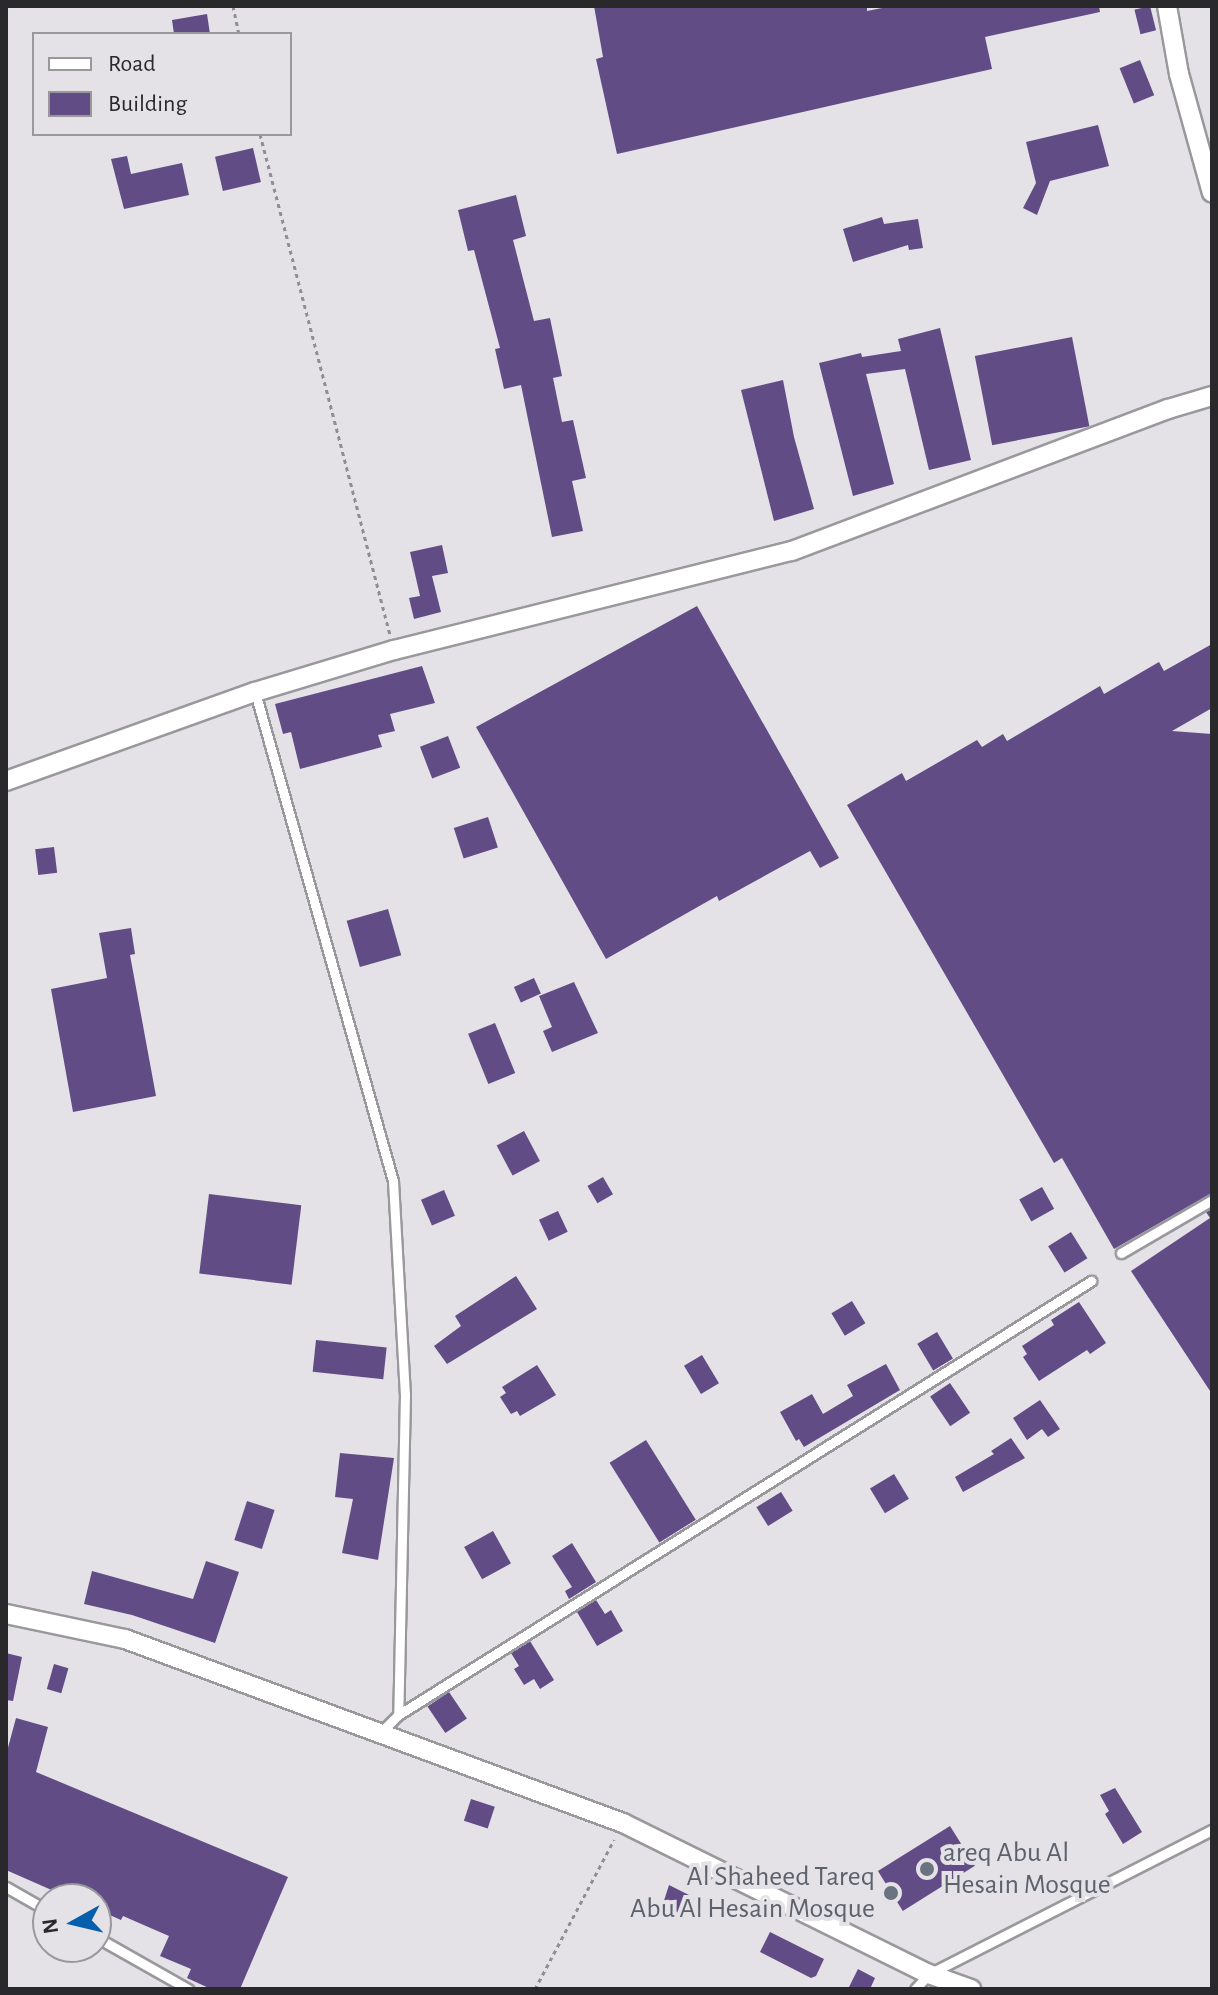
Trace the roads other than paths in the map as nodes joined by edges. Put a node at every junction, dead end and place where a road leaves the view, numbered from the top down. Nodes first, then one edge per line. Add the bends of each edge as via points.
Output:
1 (1167, 6) edge
2 (1212, 193) edge
3 (1212, 396) edge
4 (255, 692) junction
5 (6, 781) edge
6 (1212, 1200) edge
7 (1121, 1253) dead end
8 (1091, 1281) dead end
9 (6, 1614) edge
10 (398, 1715) junction
11 (380, 1733) junction
12 (1212, 1830) edge
13 (6, 1887) edge
14 (32, 1902) edge
15 (112, 1946) edge
16 (929, 1974) junction
17 (188, 1989) edge
18 (915, 1989) edge
19 (971, 1989) edge

1 - 2 street via 1179,74
3 - 4 street via 792,551 394,650
4 - 5 street
4 - 10 lane via 393,1181 405,1394
6 - 7 lane
8 - 10 lane
9 - 11 street via 125,1639
10 - 11 lane
11 - 16 street via 623,1823
12 - 16 lane
13 - 14 lane
15 - 17 lane
16 - 18 lane
16 - 19 street

